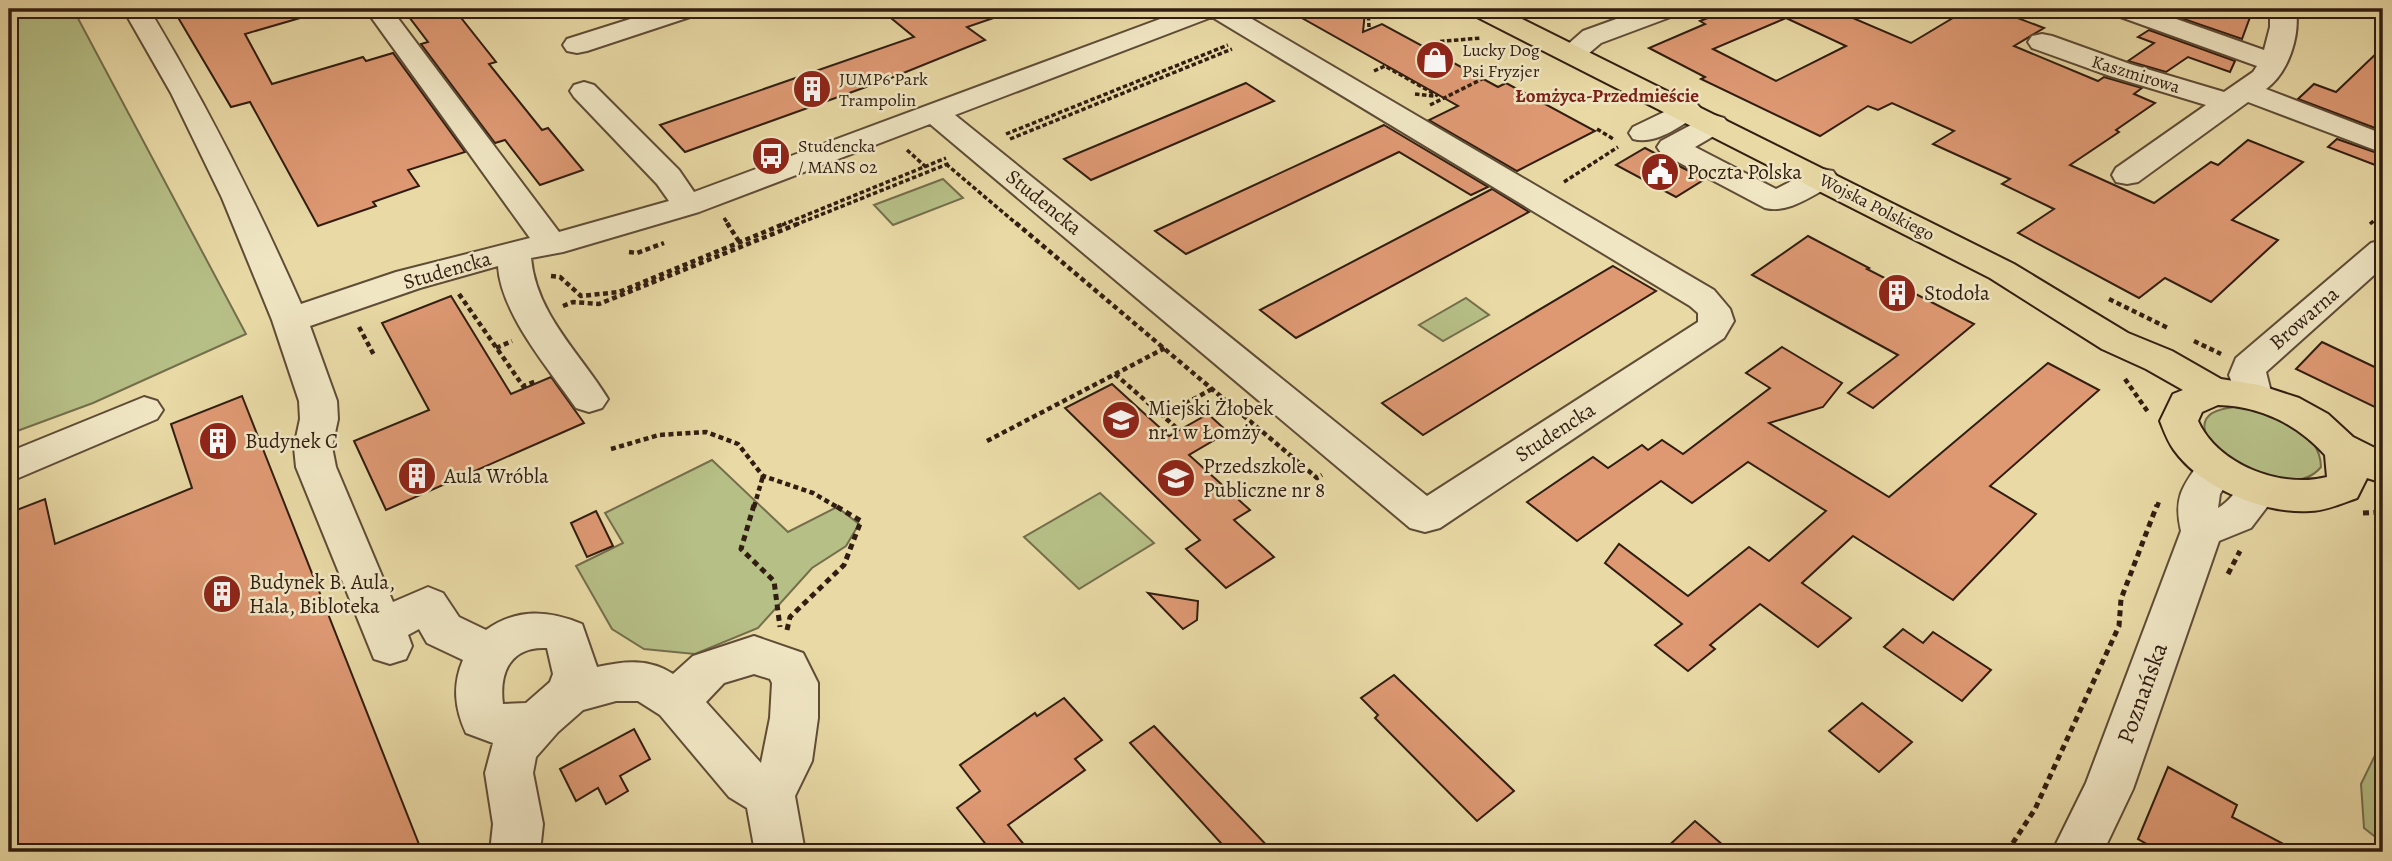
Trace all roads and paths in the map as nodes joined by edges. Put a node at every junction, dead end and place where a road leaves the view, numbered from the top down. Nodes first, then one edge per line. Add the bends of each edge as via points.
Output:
1 (136, 9) edge
2 (387, 9) edge
3 (687, 9) edge
4 (1210, 9) edge
5 (1217, 9) edge
6 (1368, 9) edge
7 (1482, 9) edge
8 (1667, 9) edge
9 (2124, 9) edge
10 (2283, 9) edge
11 (1369, 27) dead end
12 (1264, 36) junction
13 (2042, 42) dead end
14 (576, 45) dead end
15 (1572, 53) junction
16 (2273, 63) junction
17 (1363, 65) dead end
18 (1486, 77) dead end
19 (584, 91) dead end
20 (1438, 96) dead end
21 (2238, 97) junction
22 (1428, 106) dead end
23 (935, 113) junction
24 (1700, 117) junction
25 (1597, 129) dead end
26 (1644, 133) dead end
27 (2383, 144) edge
28 (906, 149) dead end
29 (981, 150) junction
30 (930, 170) junction
31 (2127, 175) dead end
32 (1822, 178) junction
33 (1536, 199) junction
34 (688, 205) junction
35 (722, 215) dead end
36 (551, 245) junction
37 (743, 246) junction
38 (2383, 250) edge
39 (514, 251) junction
40 (464, 288) dead end
41 (354, 316) dead end
42 (533, 318) junction
43 (290, 320) junction
44 (1165, 348) dead end
45 (375, 357) dead end
46 (568, 368) junction
47 (1115, 374) junction
48 (2122, 377) dead end
49 (1212, 388) dead end
50 (2253, 396) junction
51 (589, 399) dead end
52 (2181, 405) junction
53 (144, 410) dead end
54 (1163, 416) junction
55 (1179, 430) dead end
56 (987, 441) dead end
57 (2340, 447) junction
58 (611, 449) dead end
59 (9, 468) edge
60 (2383, 469) edge
61 (763, 476) junction
62 (2361, 499) edge
63 (2222, 501) junction
64 (2383, 512) edge
65 (2223, 582) dead end
66 (489, 652) junction
67 (676, 701) junction
68 (555, 706) junction
69 (770, 795) junction
70 (515, 852) edge
71 (779, 852) edge
72 (2007, 852) edge
73 (2077, 852) edge

1 - 43 street via 238,198
2 - 36 street via 384,18
3 - 14 street
4 - 23 street, Studencka
5 - 12 street, Studencka
6 - 11 path
7 - 15 main road, Wojska Polskiego
8 - 15 street via 1592,37
9 - 16 street
10 - 16 street via 2282,34
12 - 29 path
12 - 33 street, Studencka
13 - 21 street, Kaszmirowa via 2120,70
15 - 24 main road, Wojska Polskiego
16 - 21 street via 2263,78
17 - 20 path via 1374,72 1385,66
18 - 22 path
19 - 34 street via 668,177
21 - 27 street, Kaszmirowa
21 - 31 street
23 - 29 street, Studencka
23 - 34 street, Studencka
24 - 26 street
24 - 32 main road, Wojska Polskiego
24 - 32 street via 1672,147 1776,201
25 - 33 path via 1622,144
28 - 30 path
29 - 30 path
29 - 33 street, Studencka via 1425,517 1716,324 1713,307 1702,298
30 - 37 path
32 - 52 main road, Wojska Polskiego via 2003,271 2115,341
34 - 36 street, Studencka
35 - 37 path
36 - 39 street, Studencka
37 - 42 path via 599,304 573,302
38 - 50 street, Browarna via 2249,367
39 - 42 street via 516,281
39 - 43 street, Studencka
40 - 46 path via 459,293 523,386
41 - 45 path
42 - 46 street
43 - 66 street via 318,401 313,447 316,467 386,636 428,605 443,630
44 - 47 path
46 - 51 street
47 - 54 path
47 - 56 path
48 - 52 path
49 - 54 path
50 - 52 main road
50 - 57 main road via 2302,416
52 - 63 main road via 2178,422 2183,437 2197,453
53 - 59 street
54 - 55 path
57 - 60 main road
57 - 62 main road
58 - 61 path via 659,435 706,432 737,444
61 - 61 path via 741,549 774,580 783,637 790,617 844,565 861,521 813,493
62 - 63 main road via 2329,495
62 - 64 path
63 - 65 path via 2255,528
63 - 72 path via 2168,482 2120,599 2119,626 2035,809
63 - 73 street, Poznańska via 2108,789
66 - 68 street via 478,674 477,701 483,719 498,727 523,725
66 - 68 street via 515,636 542,629 566,637 576,674
67 - 68 street via 646,681 617,682
67 - 69 street via 746,781
67 - 69 street via 709,669 754,655 787,666 795,684 793,729 788,761
68 - 70 street via 515,747 512,757 509,773 518,824
69 - 71 street

